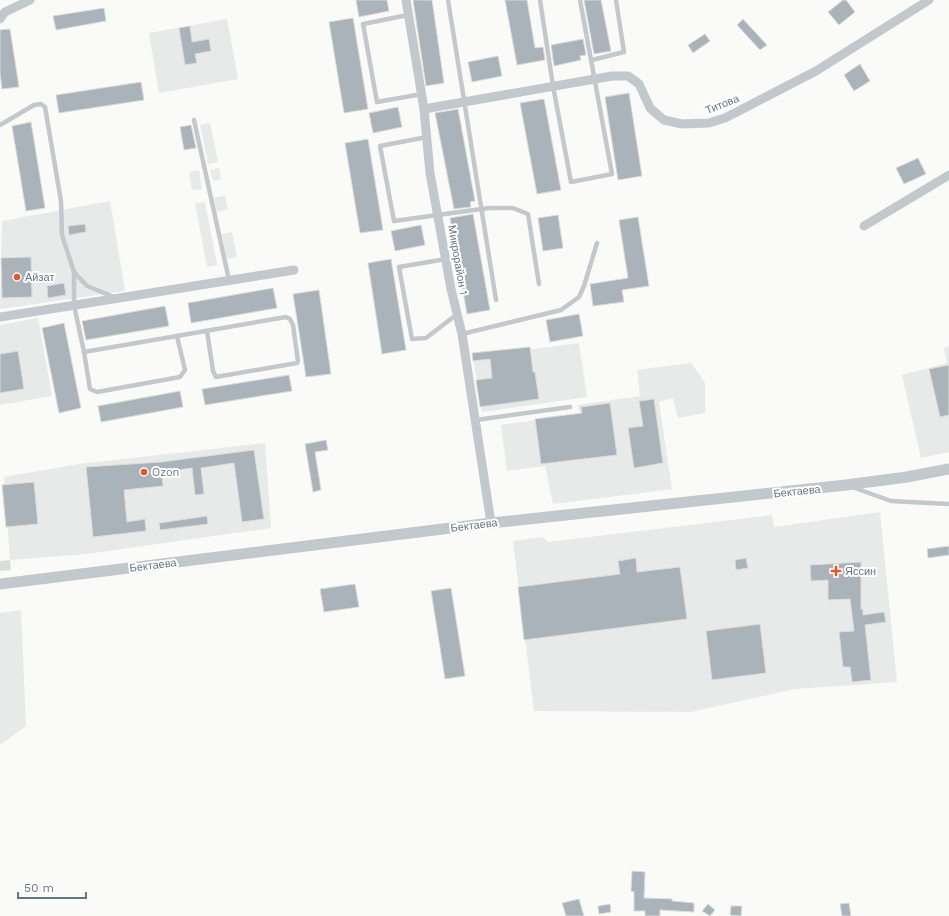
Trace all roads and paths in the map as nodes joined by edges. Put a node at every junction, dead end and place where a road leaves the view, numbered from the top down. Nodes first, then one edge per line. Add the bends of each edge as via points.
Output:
1 (30, 0) edge
2 (406, 0) edge
3 (448, 0) edge
4 (540, 0) edge
5 (580, 0) edge
6 (616, 0) edge
7 (929, 0) edge
8 (408, 15) junction
9 (0, 19) edge
10 (592, 60) junction
11 (595, 79) junction
12 (553, 86) junction
13 (422, 94) junction
14 (464, 102) junction
15 (424, 109) junction
16 (194, 120) dead end
17 (0, 125) edge
18 (427, 137) junction
19 (949, 174) edge
20 (481, 209) junction
21 (438, 215) junction
22 (864, 226) dead end
23 (597, 243) dead end
24 (446, 259) junction
25 (294, 270) dead end
26 (74, 272) junction
27 (229, 280) junction
28 (539, 284) dead end
29 (115, 298) junction
30 (496, 300) dead end
31 (74, 305) junction
32 (456, 315) junction
33 (0, 317) edge
34 (207, 331) junction
35 (462, 334) junction
36 (177, 336) junction
37 (84, 352) junction
38 (570, 407) dead end
39 (476, 420) junction
40 (949, 469) edge
41 (846, 485) junction
42 (949, 504) edge
43 (491, 523) junction
44 (0, 584) edge

1 - 9 street via 5,12
2 - 8 street, Микрорайон 1
3 - 14 lane
4 - 12 lane
5 - 10 lane
6 - 10 lane via 624,52
7 - 11 street, Титова via 816,71 725,118 709,123 682,124 664,120 650,108 639,84 628,76
8 - 13 street, Микрорайон 1
8 - 13 lane via 363,24 377,102
10 - 11 lane
11 - 12 street, Титова
11 - 12 lane via 612,174 571,182
12 - 14 street, Титова
13 - 15 street, Микрорайон 1
14 - 15 street, Титова
14 - 20 lane
15 - 18 street, Микрорайон 1
16 - 27 lane
17 - 26 lane via 34,105 41,104 45,107 61,201 62,235
18 - 21 street, Микрорайон 1 via 430,173
18 - 21 lane via 380,146 394,221
19 - 22 street
20 - 21 lane
20 - 28 lane via 513,208 528,214
20 - 30 lane
21 - 24 street, Микрорайон 1
23 - 35 lane via 584,286 578,297 560,310
24 - 32 street, Микрорайон 1
24 - 32 lane via 399,267 412,339 426,338
25 - 27 street
26 - 29 lane via 87,286
26 - 31 lane
27 - 29 street
29 - 31 street
31 - 33 street
31 - 37 lane
32 - 35 street, Микрорайон 1
34 - 34 lane via 286,317 293,325 298,361 216,377
34 - 36 lane
35 - 39 street, Микрорайон 1
36 - 37 lane
36 - 37 lane via 185,370 180,377 97,392 90,389
38 - 39 lane
39 - 43 street, Микрорайон 1
40 - 41 street, Бектаева
41 - 42 lane via 891,501
41 - 43 street, Бектаева
43 - 44 street, Бектаева

